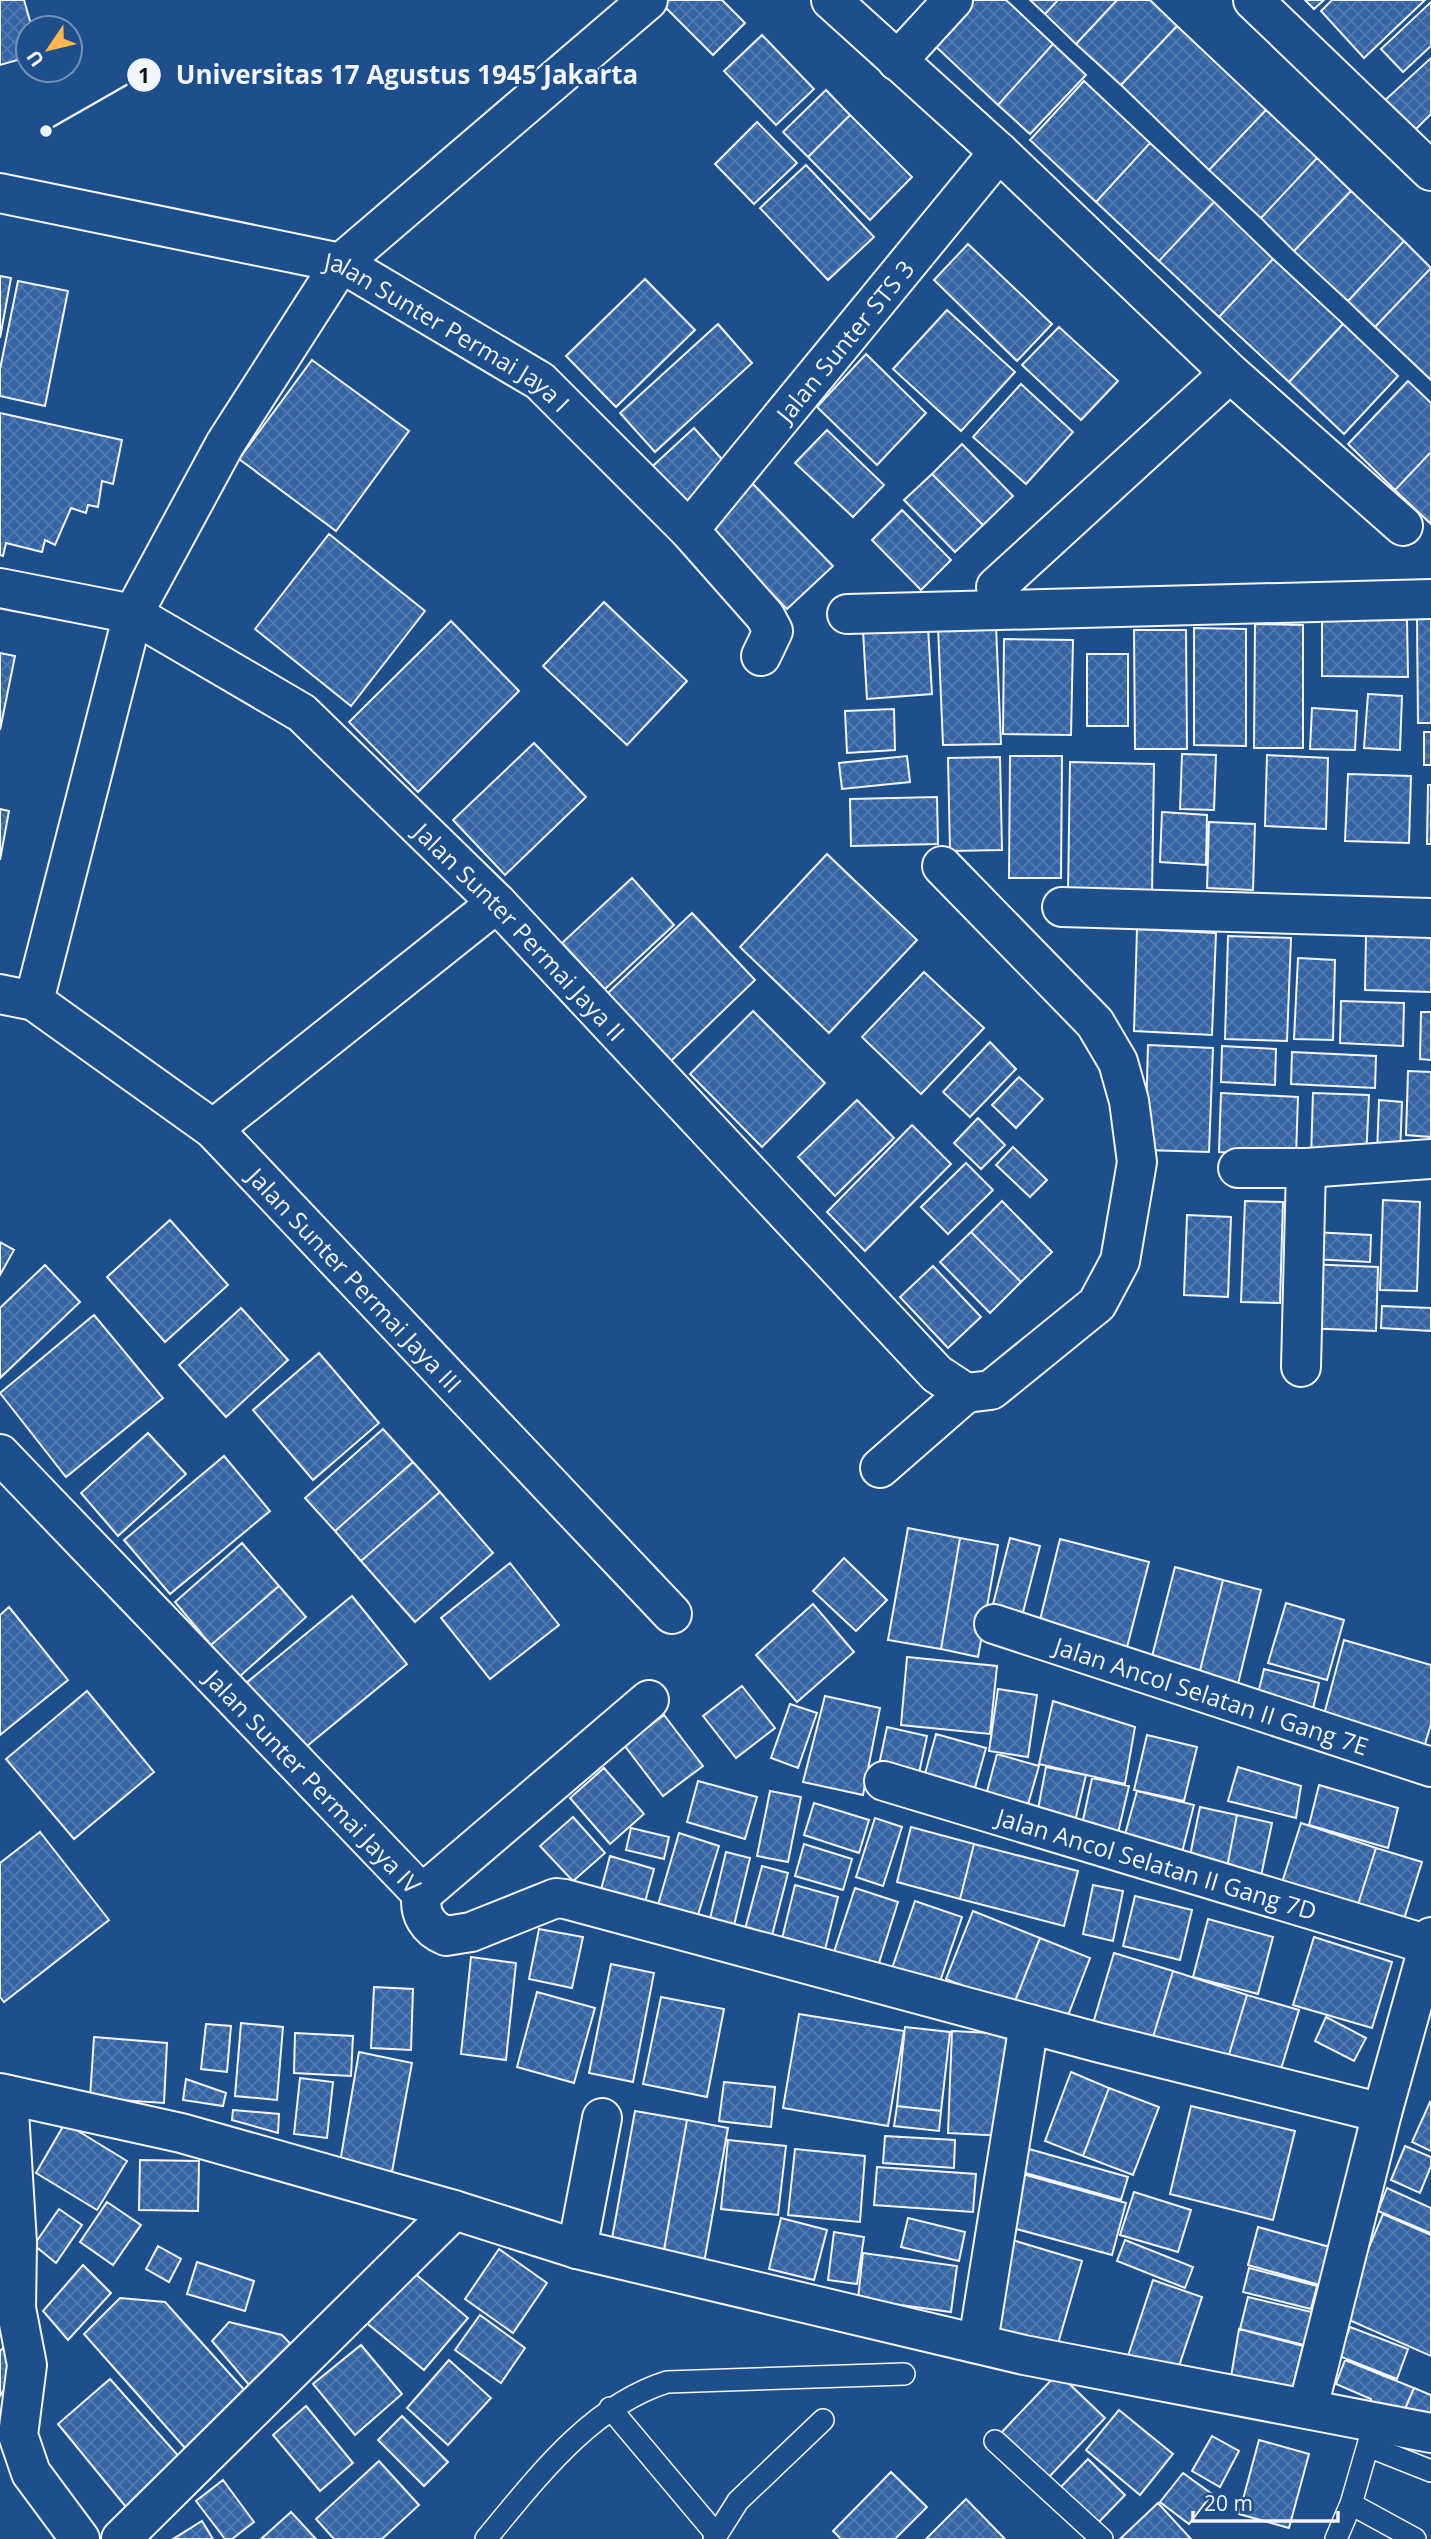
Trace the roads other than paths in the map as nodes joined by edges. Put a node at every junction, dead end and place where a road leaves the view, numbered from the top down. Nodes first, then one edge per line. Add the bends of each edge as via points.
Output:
1 (648, 0) edge
2 (831, 0) edge
3 (953, 0) edge
4 (1253, 0) edge
5 (897, 61) junction
6 (999, 152) junction
7 (1431, 172) edge
8 (0, 193) edge
9 (341, 263) junction
10 (1230, 373) junction
11 (1403, 526) dead end
12 (690, 530) junction
13 (0, 587) edge
14 (996, 587) dead end
15 (1431, 599) edge
16 (133, 614) junction
17 (847, 614) dead end
18 (761, 656) dead end
19 (942, 866) dead end
20 (497, 902) junction
21 (1062, 906) dead end
22 (1431, 918) edge
23 (17, 998) edge
24 (213, 1129) junction
25 (1431, 1158) edge
26 (1238, 1168) dead end
27 (1306, 1168) junction
28 (1301, 1367) dead end
29 (966, 1392) junction
30 (0, 1454) edge
31 (880, 1468) dead end
32 (672, 1614) dead end
33 (994, 1624) dead end
34 (649, 1700) dead end
35 (1431, 1768) edge
36 (884, 1781) dead end
37 (422, 1894) junction
38 (1430, 1941) edge
39 (1029, 2024) junction
40 (1416, 2046) edge
41 (4, 2094) edge
42 (1382, 2113) junction
43 (602, 2118) dead end
44 (454, 2210) junction
45 (577, 2249) junction
46 (978, 2342) junction
47 (904, 2374) dead end
48 (1308, 2407) junction
49 (610, 2408) junction
50 (823, 2420) dead end
51 (1372, 2433) junction
52 (1431, 2433) edge
53 (995, 2441) dead end
54 (1431, 2471) edge
55 (1351, 2504) junction
56 (715, 2536) edge
57 (80, 2539) edge
58 (121, 2539) edge
59 (486, 2539) edge
60 (1102, 2539) edge
61 (1336, 2539) edge
62 (1415, 2539) edge

1 - 9 street
2 - 5 street
3 - 5 street
4 - 7 street
5 - 6 street
6 - 10 street
6 - 12 street, Jalan Sunter STS 3
8 - 9 street, Jalan Sunter Permai Jaya I
9 - 12 street, Jalan Sunter Permai Jaya I via 540,381
9 - 16 street via 225,444
10 - 11 street
10 - 14 street
12 - 18 street, Jalan Sunter Permai Jaya I via 765,616 773,631
13 - 16 street, Jalan Sunter Permai Jaya II
15 - 17 street
16 - 20 street, Jalan Sunter Permai Jaya II via 302,713
16 - 23 street
19 - 29 street via 1095,1023 1118,1062 1129,1101 1137,1162 1120,1261 1097,1304 992,1390
20 - 24 street
20 - 29 street, Jalan Sunter Permai Jaya II via 937,1374
21 - 22 street
23 - 24 street, Jalan Sunter Permai Jaya III
24 - 32 street, Jalan Sunter Permai Jaya III
25 - 27 street
26 - 27 street
27 - 28 street
29 - 31 street
30 - 37 street, Jalan Sunter Permai Jaya IV
33 - 35 street, Jalan Ancol Selatan II Gang 7E
34 - 37 street, Jalan Sunter Permai Jaya IV
36 - 38 street, Jalan Ancol Selatan II Gang 7D
37 - 39 street via 422,1914 446,1936 471,1932 556,1898 565,1899
38 - 40 street
39 - 42 street
39 - 46 street
40 - 42 street
41 - 44 street via 181,2133
41 - 57 street via 18,2243 16,2308 27,2365 18,2434 31,2473
42 - 48 street
43 - 45 street
44 - 45 street
44 - 58 street
45 - 46 street
46 - 48 street via 1024,2355
47 - 49 lane via 667,2382
48 - 51 street
49 - 56 lane
49 - 59 lane via 531,2486
50 - 56 lane via 738,2501
51 - 52 street
51 - 54 lane
51 - 55 lane
53 - 60 lane
55 - 61 lane
55 - 62 lane

